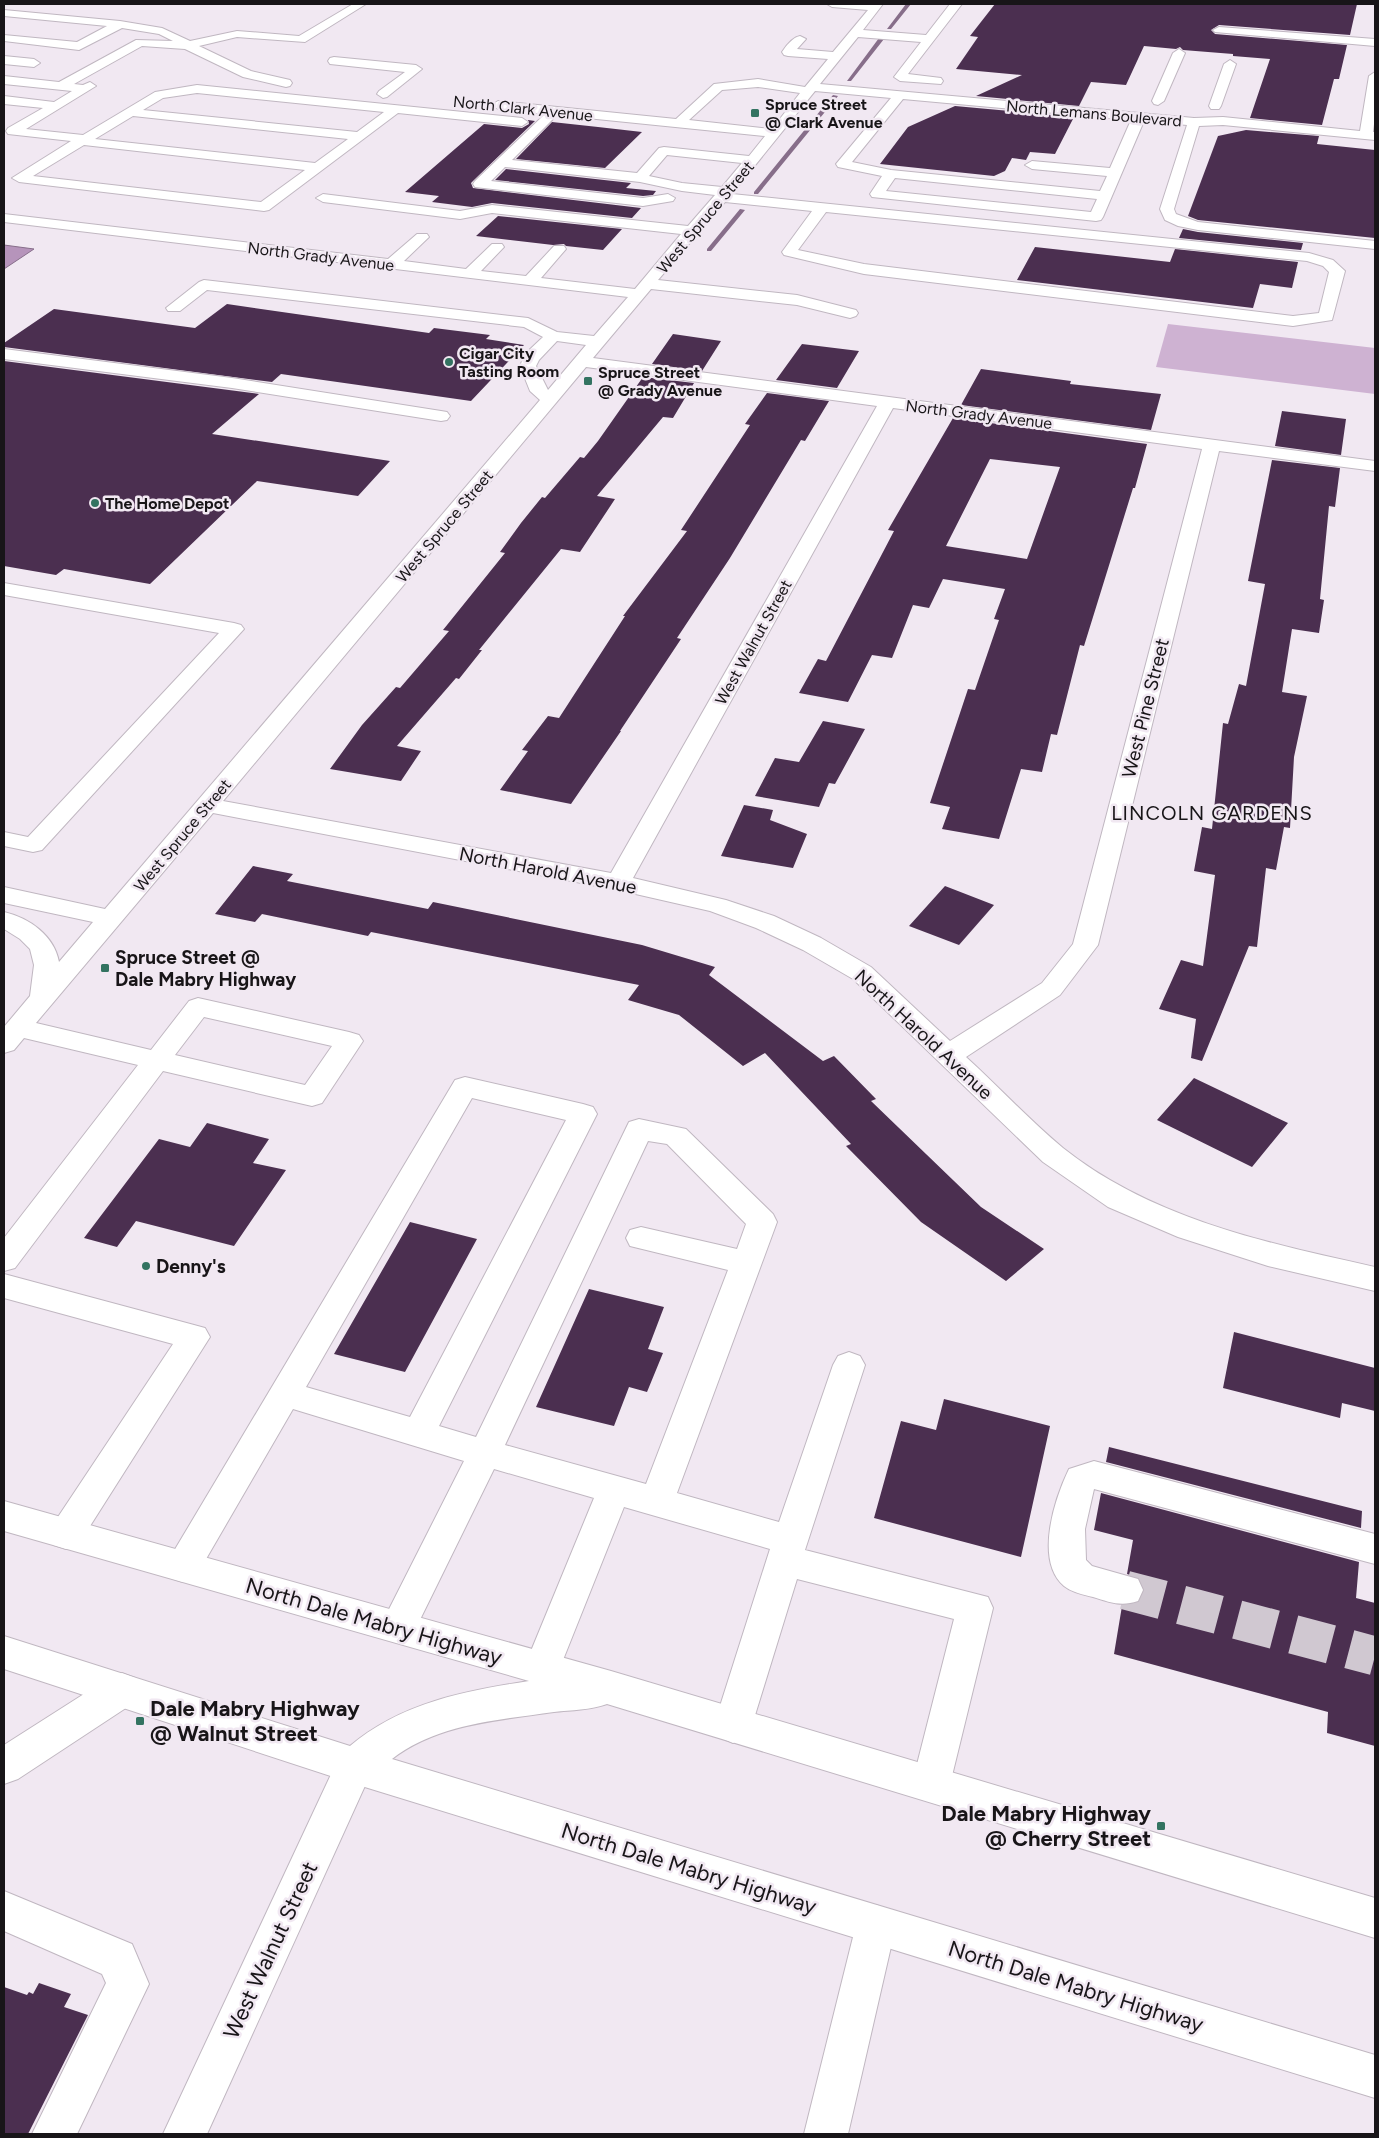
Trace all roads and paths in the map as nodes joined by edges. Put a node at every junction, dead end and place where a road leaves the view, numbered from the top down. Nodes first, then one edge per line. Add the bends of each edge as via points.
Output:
1 (360, 4) edge
2 (832, 4) edge
3 (956, 4) edge
4 (877, 6) edge
5 (4, 13) edge
6 (120, 24) junction
7 (1219, 30) dead end
8 (855, 33) junction
9 (4, 38) edge
10 (930, 38) junction
11 (800, 39) dead end
12 (1375, 44) edge
13 (163, 45) junction
14 (189, 45) junction
15 (1179, 53) dead end
16 (146, 55) dead end
17 (837, 56) junction
18 (4, 60) edge
19 (334, 61) dead end
20 (1230, 64) dead end
21 (247, 74) junction
22 (1375, 76) edge
23 (4, 79) edge
24 (102, 79) dead end
25 (950, 82) dead end
26 (302, 85) dead end
27 (61, 86) junction
28 (85, 89) junction
29 (197, 89) junction
30 (810, 89) junction
31 (900, 95) junction
32 (403, 96) dead end
33 (432, 99) dead end
34 (4, 100) edge
35 (1158, 101) dead end
36 (489, 104) dead end
37 (56, 106) junction
38 (1215, 106) dead end
39 (396, 109) junction
40 (415, 111) junction
41 (556, 111) junction
42 (130, 112) junction
43 (886, 112) junction
44 (906, 114) dead end
45 (1139, 117) junction
46 (522, 122) dead end
47 (1194, 122) junction
48 (679, 123) junction
49 (775, 133) junction
50 (1371, 135) edge
51 (359, 136) junction
52 (83, 140) junction
53 (752, 160) junction
54 (502, 163) junction
55 (1032, 165) dead end
56 (317, 167) junction
57 (1115, 173) junction
58 (891, 174) junction
59 (640, 178) junction
60 (723, 194) junction
61 (1105, 196) junction
62 (323, 198) dead end
63 (668, 198) dead end
64 (821, 209) junction
65 (4, 218) edge
66 (692, 231) junction
67 (422, 237) dead end
68 (1375, 245) edge
69 (392, 246) dead end
70 (497, 246) dead end
71 (410, 248) junction
72 (559, 249) dead end
73 (391, 265) junction
74 (469, 274) junction
75 (530, 281) junction
76 (644, 289) junction
77 (174, 308) dead end
78 (850, 313) dead end
79 (553, 336) junction
80 (599, 342) junction
81 (4, 354) edge
82 (582, 362) junction
83 (551, 400) junction
84 (888, 402) junction
85 (440, 416) dead end
86 (1212, 445) junction
87 (1375, 466) edge
88 (4, 589) edge
89 (208, 805) junction
90 (4, 839) edge
91 (618, 882) junction
92 (4, 896) edge
93 (112, 918) junction
94 (4, 920) edge
95 (43, 998) junction
96 (11, 1036) edge
97 (949, 1055) junction
98 (157, 1060) junction
99 (641, 1238) dead end
100 (4, 1260) edge
101 (746, 1263) junction
102 (1375, 1279) edge
103 (4, 1286) edge
104 (849, 1365) dead end
105 (285, 1394) junction
106 (419, 1433) junction
107 (485, 1453) junction
108 (614, 1490) junction
109 (656, 1503) junction
110 (4, 1516) edge
111 (66, 1534) junction
112 (1375, 1549) edge
113 (787, 1550) junction
114 (183, 1567) junction
115 (1124, 1590) tunnel mouth
116 (398, 1627) junction
117 (4, 1653) edge
118 (542, 1668) junction
119 (610, 1688) junction
120 (122, 1690) junction
121 (733, 1725) junction
122 (4, 1766) edge
123 (355, 1766) junction
124 (931, 1784) junction
125 (4, 1911) edge
126 (1375, 1918) edge
127 (876, 1925) junction
128 (1375, 2061) edge
129 (1331, 2063) junction
130 (1375, 2077) edge
131 (54, 2134) edge
132 (185, 2134) edge
133 (826, 2134) edge

1 - 14 street via 301,40 237,34
2 - 4 street
3 - 10 street
4 - 8 street, West Spruce Street
5 - 6 street
6 - 9 street via 79,46
6 - 14 street via 162,31
7 - 12 street
8 - 10 street
8 - 17 street, West Spruce Street
10 - 25 street via 900,78
11 - 17 street via 788,52
13 - 14 street
13 - 16 street
13 - 27 street via 140,42
14 - 21 street
15 - 35 street
17 - 30 street, West Spruce Street
18 - 23 street via 34,62
19 - 32 street via 416,69 379,93
20 - 38 street
21 - 26 street
21 - 29 street
22 - 50 street via 1364,120
23 - 27 street
24 - 28 street
27 - 28 street
28 - 37 street
29 - 39 street
29 - 42 street via 159,95
30 - 31 street, North Lemans Boulevard
30 - 48 street, North Lemans Boulevard via 758,84 718,87
30 - 49 street, West Spruce Street
31 - 43 street
31 - 45 street, North Lemans Boulevard
33 - 40 street
34 - 37 street
36 - 41 street, North Clark Avenue
37 - 52 street via 13,130
39 - 40 street
39 - 51 street
40 - 46 street
41 - 48 street, North Clark Avenue
41 - 54 street
42 - 51 street
42 - 52 street
43 - 44 street
43 - 58 street via 843,164
45 - 47 street, North Lemans Boulevard
45 - 57 street via 1127,135
47 - 50 street, North Lemans Boulevard via 1223,121
47 - 68 street via 1167,209 1170,217 1198,226
48 - 49 street, North Clark Avenue
49 - 53 street, West Spruce Street
51 - 56 street
52 - 56 street
52 - 56 street via 19,178 264,207
53 - 59 street via 664,152
53 - 60 street, West Spruce Street
54 - 59 street
54 - 63 street via 480,184 643,202
55 - 57 street
57 - 61 street
58 - 61 street
58 - 61 street via 877,194 1096,217
59 - 60 street
60 - 64 street
60 - 66 street, West Spruce Street
62 - 66 street via 460,215 492,209
64 - 64 street via 1310,258 1328,263 1337,271 1326,317 1293,321 916,276 864,269 789,252
65 - 73 street, North Grady Avenue
66 - 76 street, West Spruce Street
67 - 71 street
69 - 71 street
70 - 74 street
71 - 73 street
72 - 75 street
73 - 74 street, North Grady Avenue
74 - 75 street, North Grady Avenue
75 - 76 street, North Grady Avenue
76 - 78 street, North Grady Avenue via 797,300
76 - 80 street, West Spruce Street
77 - 79 street via 204,285 528,323
79 - 80 street
79 - 83 street via 531,358 528,366 539,391
80 - 82 street, West Spruce Street
81 - 85 street via 232,383
82 - 83 street, West Spruce Street
82 - 84 street, North Grady Avenue
83 - 89 street, West Spruce Street
84 - 86 street, North Grady Avenue
84 - 91 street, West Walnut Street
86 - 87 street, North Grady Avenue
86 - 97 street, West Pine Street via 1085,945 1051,988
88 - 90 street via 234,629 33,845
89 - 91 street, North Harold Avenue
89 - 93 street, West Spruce Street
91 - 97 street, North Harold Avenue via 717,904 812,944 862,973
92 - 93 street
93 - 95 street, West Spruce Street
94 - 95 street via 22,929 45,954
95 - 96 street, West Spruce Street
96 - 98 street
97 - 102 street, North Harold Avenue via 1053,1155 1118,1199 1189,1230 1270,1255
98 - 98 street via 312,1096 349,1041 198,1007
98 - 100 street
99 - 101 street
101 - 107 street via 762,1222 676,1136 640,1129
101 - 109 street
103 - 111 street via 194,1337
104 - 113 street
105 - 106 street
105 - 106 street via 465,1087 583,1114
105 - 114 street
106 - 107 street
107 - 108 street
107 - 116 street
108 - 109 street
108 - 118 street
109 - 113 street
110 - 111 street, North Dale Mabry Highway
111 - 114 street, North Dale Mabry Highway
112 - 115 street via 1094,1476 1081,1479 1074,1492 1065,1550 1067,1564 1076,1576
113 - 121 street
113 - 124 street via 975,1608
114 - 116 street, North Dale Mabry Highway
116 - 118 street, North Dale Mabry Highway
117 - 120 street, North Dale Mabry Highway
118 - 119 street, North Dale Mabry Highway
119 - 121 street, North Dale Mabry Highway
119 - 123 street via 469,1708 414,1725 382,1743
120 - 122 street
120 - 123 street, North Dale Mabry Highway
121 - 124 street, North Dale Mabry Highway
123 - 127 street, North Dale Mabry Highway
123 - 132 street, West Walnut Street
124 - 126 street, North Dale Mabry Highway
125 - 131 street via 117,1959 128,1984
127 - 129 street, North Dale Mabry Highway
127 - 133 street
128 - 129 street
129 - 130 street, North Dale Mabry Highway

